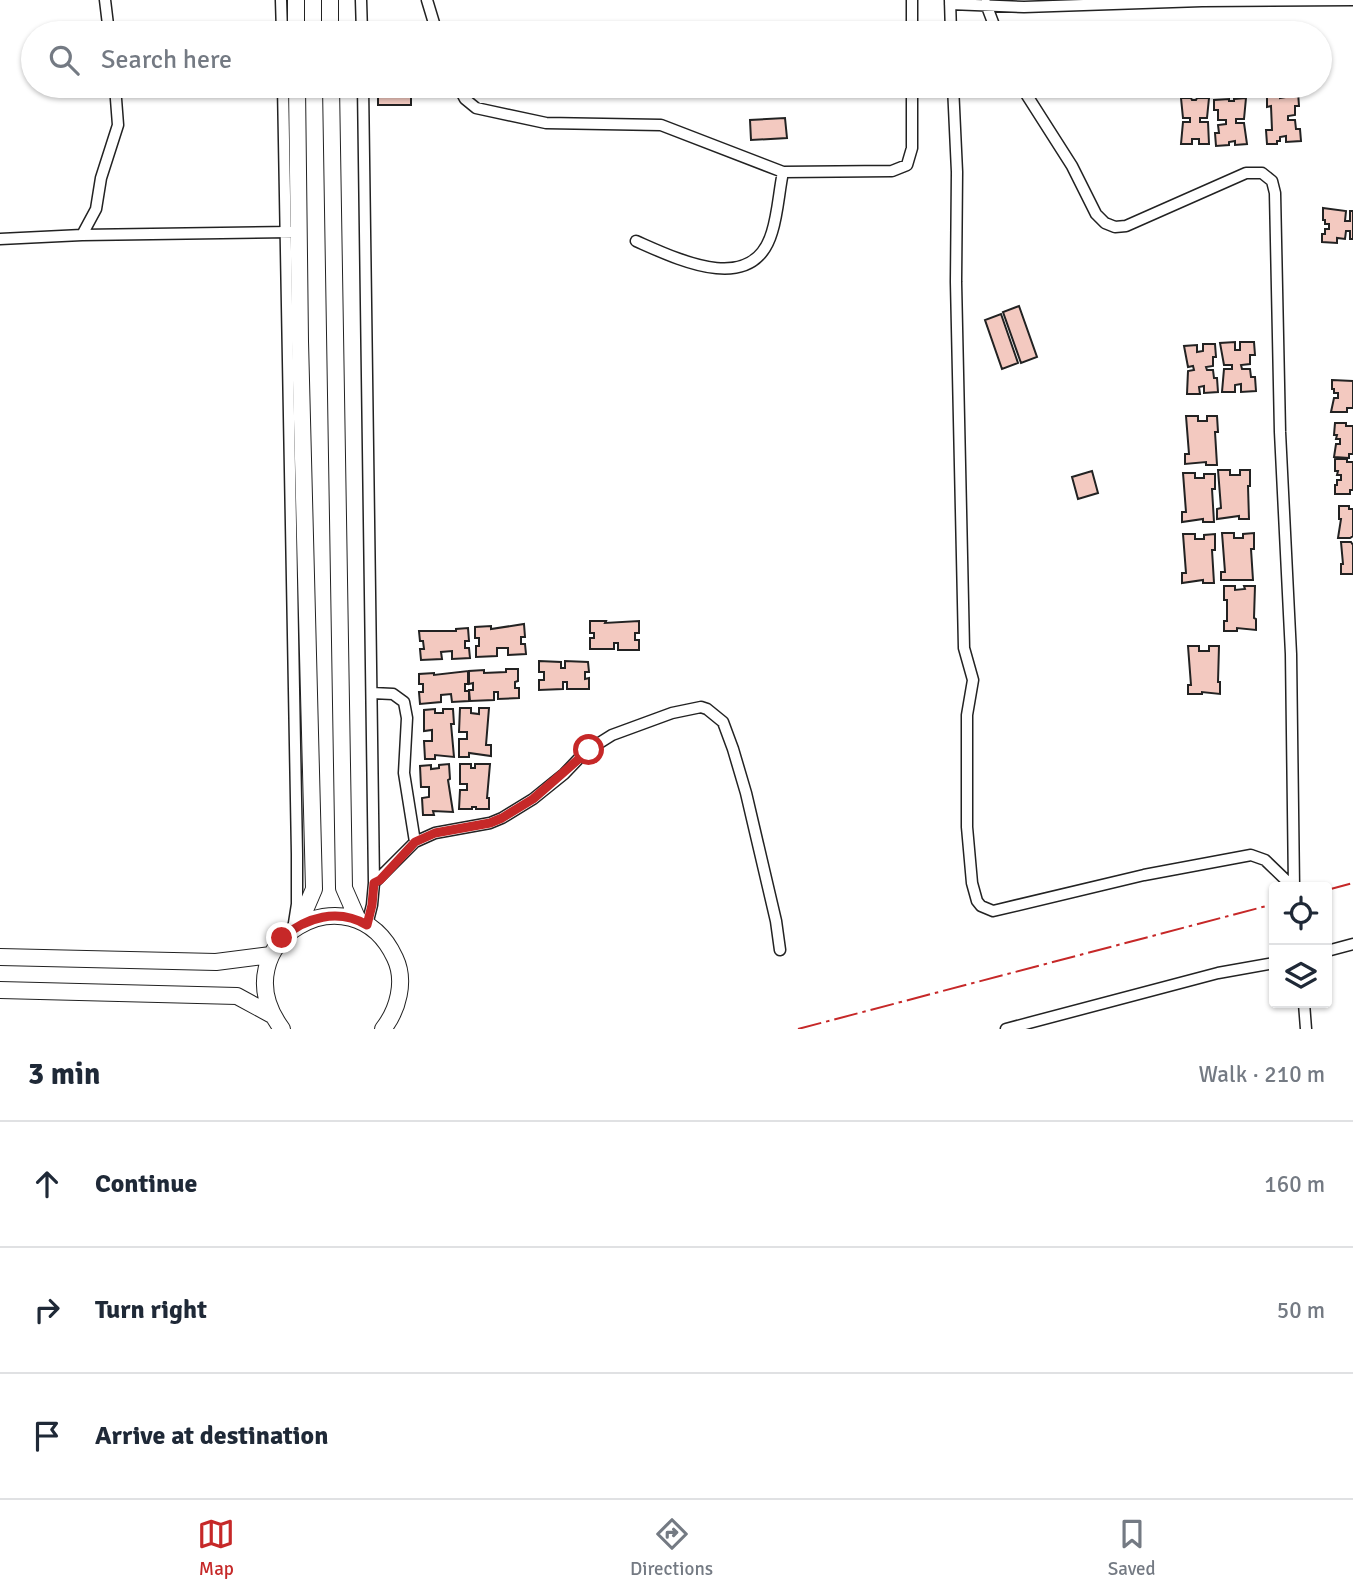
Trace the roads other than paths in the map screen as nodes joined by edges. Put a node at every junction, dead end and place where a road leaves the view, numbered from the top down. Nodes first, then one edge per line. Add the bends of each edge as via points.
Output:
1 (105, 0) edge
2 (281, 0) edge
3 (296, 0) edge
4 (330, 0) edge
5 (361, 0) edge
6 (427, 0) edge
7 (912, 0) edge
8 (1353, 0) edge
9 (950, 2) edge
10 (986, 4) junction
11 (108, 21) edge
12 (282, 21) edge
13 (296, 21) edge
14 (330, 21) edge
15 (362, 21) edge
16 (433, 21) edge
17 (912, 21) edge
18 (951, 21) edge
19 (992, 21) edge
20 (116, 98) edge
21 (284, 98) edge
22 (297, 98) edge
23 (331, 98) edge
24 (363, 98) edge
25 (464, 98) edge
26 (912, 98) edge
27 (954, 98) edge
28 (1029, 98) edge
29 (783, 172) junction
30 (291, 232) junction
31 (82, 235) junction
32 (0, 239) edge
33 (636, 241) dead end
34 (372, 693) junction
35 (415, 842) junction
36 (1289, 882) edge
37 (1294, 882) edge
38 (374, 883) junction
39 (363, 923) junction
40 (296, 926) junction
41 (1353, 944) edge
42 (780, 950) dead end
43 (1332, 950) edge
44 (271, 955) junction
45 (0, 957) edge
46 (1269, 964) edge
47 (0, 990) edge
48 (1304, 1008) edge
49 (272, 1015) junction
50 (282, 1029) edge
51 (383, 1029) edge
52 (1006, 1029) edge
53 (1306, 1029) edge

1 - 11 street
2 - 12 street
3 - 13 street
4 - 14 street
5 - 15 street
6 - 16 street
7 - 17 street
8 - 10 street
9 - 10 street
9 - 18 street
10 - 19 street
20 - 31 street via 118,125 96,209
21 - 30 street
22 - 30 street
23 - 39 street via 344,888
24 - 34 street
25 - 29 street via 476,108 546,123 661,125
26 - 29 street via 911,159 900,170
27 - 36 street via 964,648 972,680 967,715 967,827 974,895 981,906 993,911 1251,855 1265,860
28 - 37 street via 1096,214 1115,227 1246,173 1262,173 1272,180 1291,654
29 - 33 street via 772,232 757,259 746,267 688,264
30 - 31 street
30 - 40 street via 314,889
31 - 32 street
34 - 35 street via 393,694 404,702 404,773
34 - 38 street
35 - 38 street
35 - 42 street via 435,833 496,821 533,799 585,752 612,735 679,711 704,708 723,722 747,793
38 - 39 street via 372,905
39 - 40 street via 341,916 309,919
39 - 51 street via 389,945 398,964 401,989
40 - 44 street
41 - 43 street
44 - 45 street via 216,962
44 - 49 street via 265,971
46 - 52 street via 1218,972
47 - 49 street via 237,996
48 - 53 street
49 - 50 street

